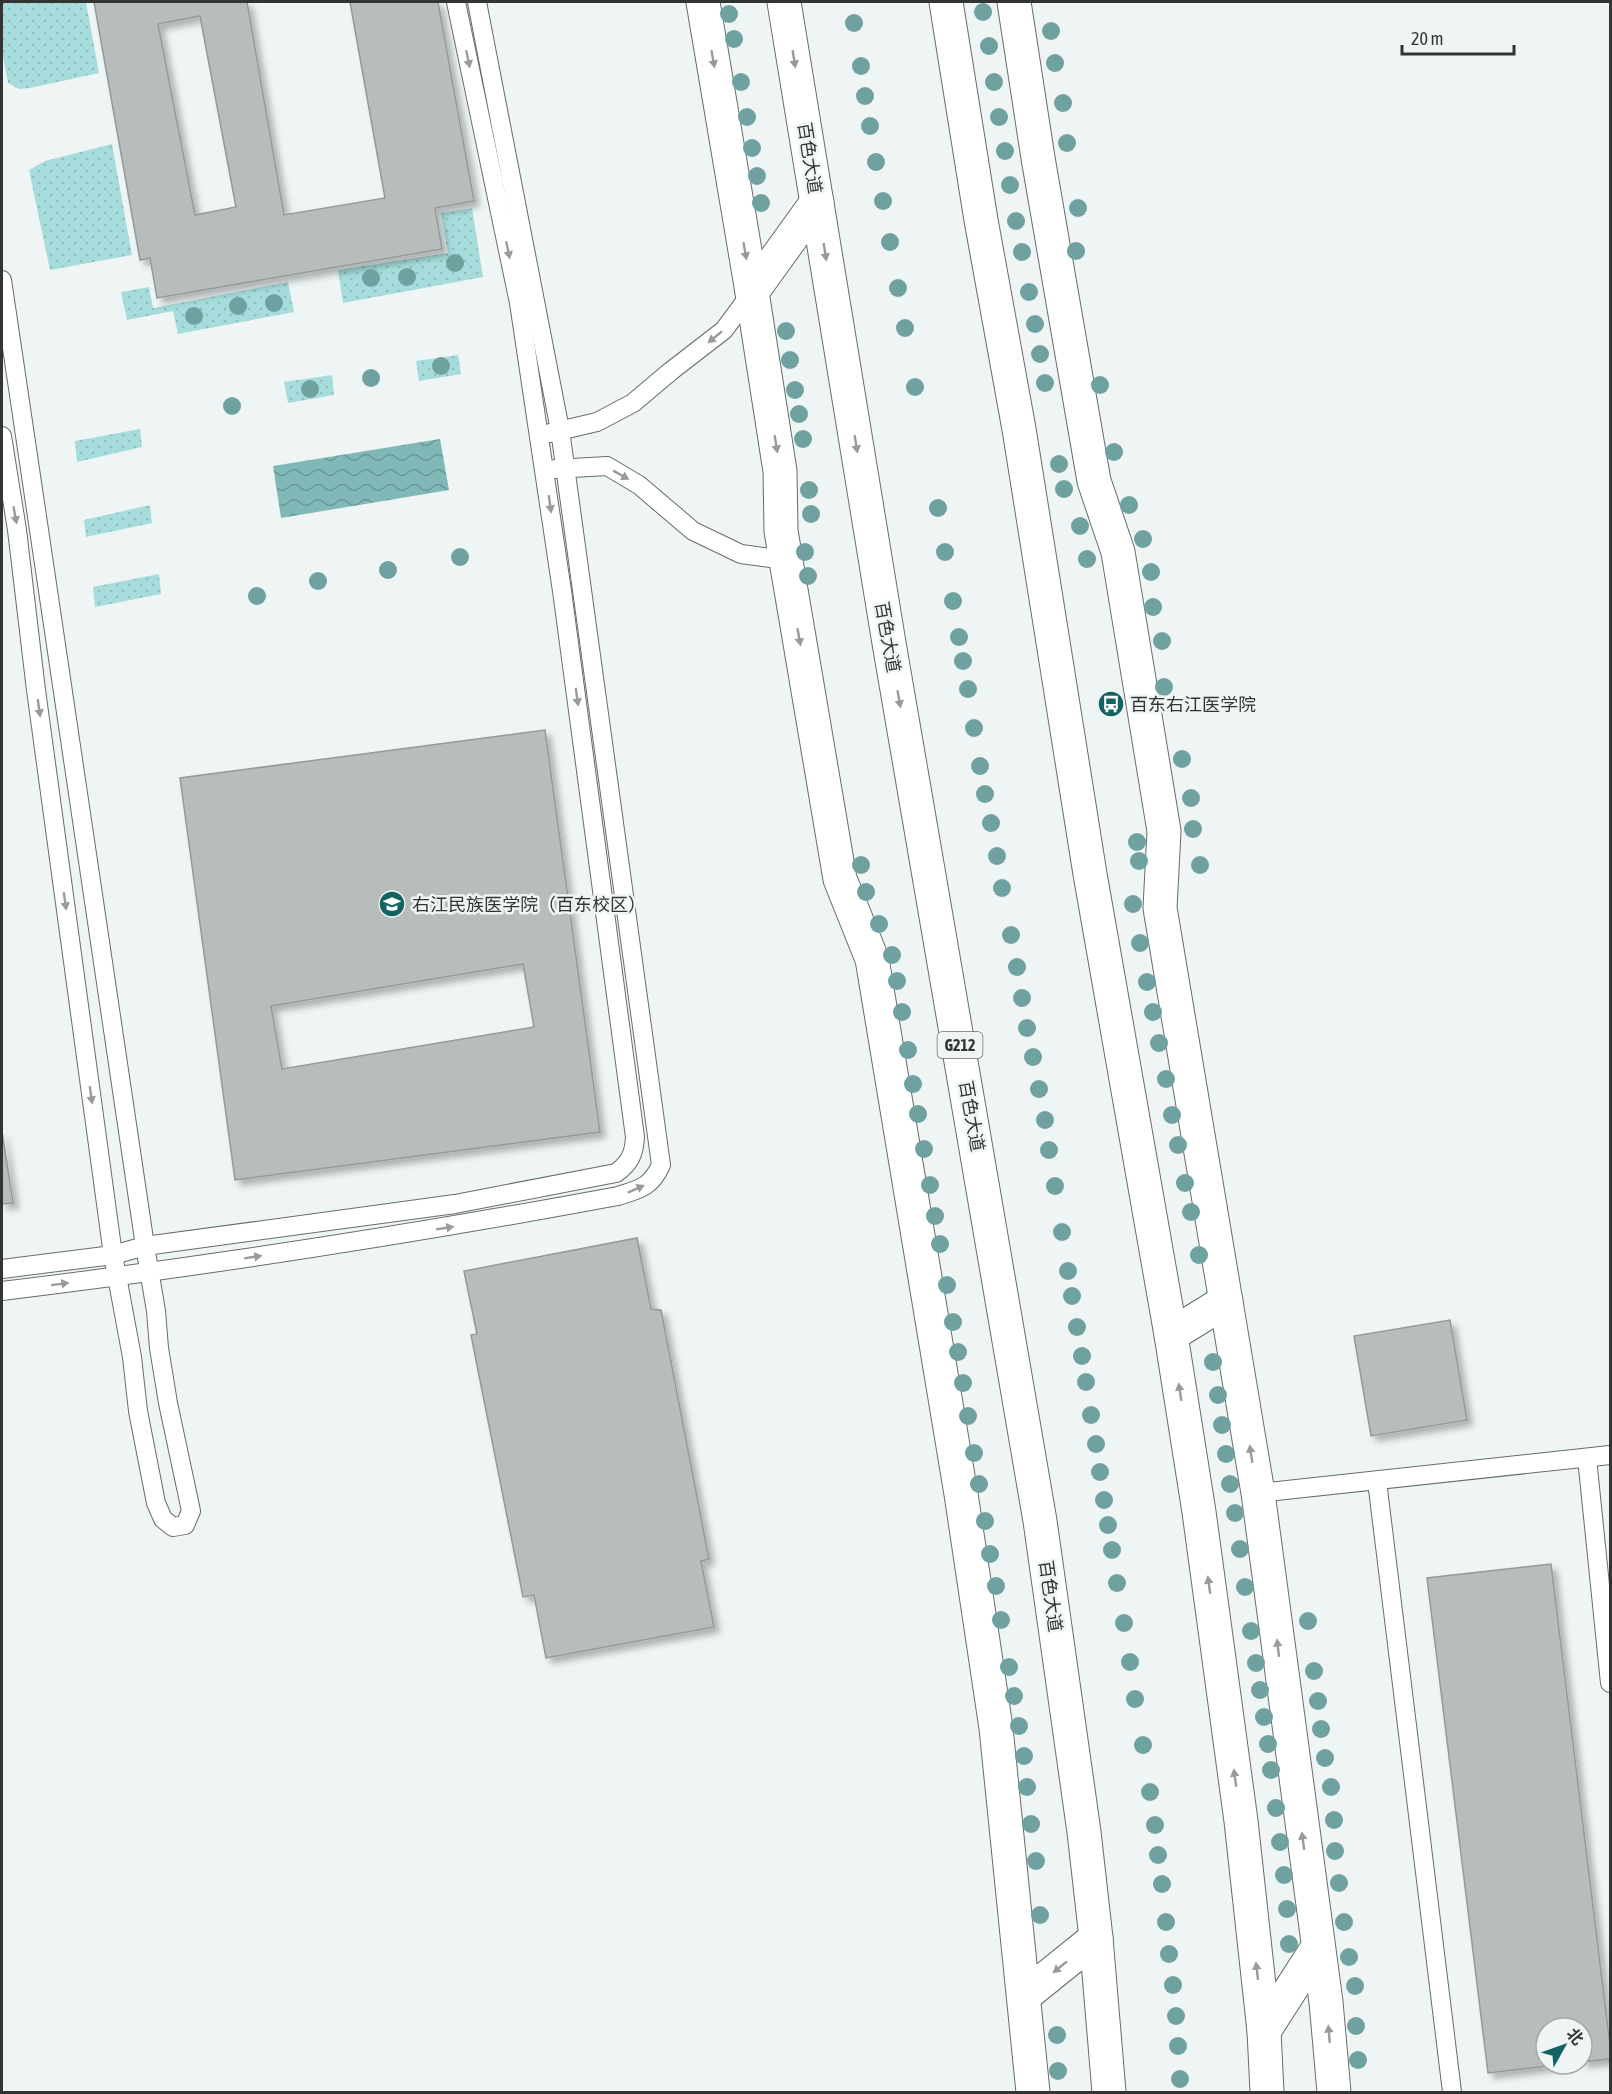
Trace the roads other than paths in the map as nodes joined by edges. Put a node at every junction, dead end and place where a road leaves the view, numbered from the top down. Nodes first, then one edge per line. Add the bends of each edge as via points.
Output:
1 (456, 2) edge
2 (477, 2) edge
3 (703, 2) edge
4 (784, 2) edge
5 (946, 2) edge
6 (1014, 2) edge
7 (817, 202) junction
8 (2, 280) edge
9 (752, 292) junction
10 (560, 430) junction
11 (539, 435) junction
12 (2, 436) edge
13 (544, 468) junction
14 (565, 469) junction
15 (786, 560) junction
16 (145, 1246) junction
17 (113, 1255) junction
18 (2, 1269) edge
19 (150, 1273) junction
20 (117, 1277) junction
21 (2, 1291) edge
22 (1226, 1301) junction
23 (1172, 1335) junction
24 (1611, 1455) edge
25 (1587, 1458) junction
26 (1377, 1481) junction
27 (1258, 1493) junction
28 (1611, 1683) edge
29 (1096, 1938) junction
30 (1318, 1947) junction
31 (1024, 1996) junction
32 (1264, 2031) junction
33 (1033, 2092) edge
34 (1109, 2092) edge
35 (1267, 2092) edge
36 (1334, 2092) edge
37 (1452, 2092) edge

1 -> 11 lane via 519,303
2 - 10 lane
3 -> 9 main road
4 -> 7 main road, 百色大道 / G212
5 - 23 main road via 1090,874
6 - 22 main road via 1094,481 1118,552 1164,831 1160,908
7 - 9 main road
7 -> 29 main road, 百色大道 / G212 via 1040,1521
8 - 16 lane
9 -> 10 lane via 724,330 633,403 597,422
9 -> 15 main road via 780,471 781,531
10 - 11 lane
10 - 14 lane
11 - 13 lane
12 -> 17 lane
13 - 14 lane
13 -> 16 lane via 635,1137 634,1153 616,1173 454,1204
14 -> 15 lane via 607,466 639,485 693,531 741,554
19 -> 14 lane via 455,1226 606,1198 639,1190 655,1178 661,1165
15 -> 31 main road via 840,879 872,959 944,1389 996,1728
16 - 17 lane
16 - 19 lane
17 - 18 lane
17 - 20 lane
19 - 20 lane
19 - 20 lane via 168,1403 191,1510 184,1525 173,1527 162,1518 156,1503
21 -> 20 lane
22 - 23 main road
27 -> 22 main road
32 -> 23 main road via 1240,1809
24 - 25 lane
25 - 26 lane
25 - 28 lane
26 - 27 lane
26 - 37 lane
30 -> 27 main road
29 -> 31 main road
29 - 34 main road, 百色大道 / G212
30 - 32 main road
36 -> 30 main road
31 - 33 main road
32 - 35 main road

